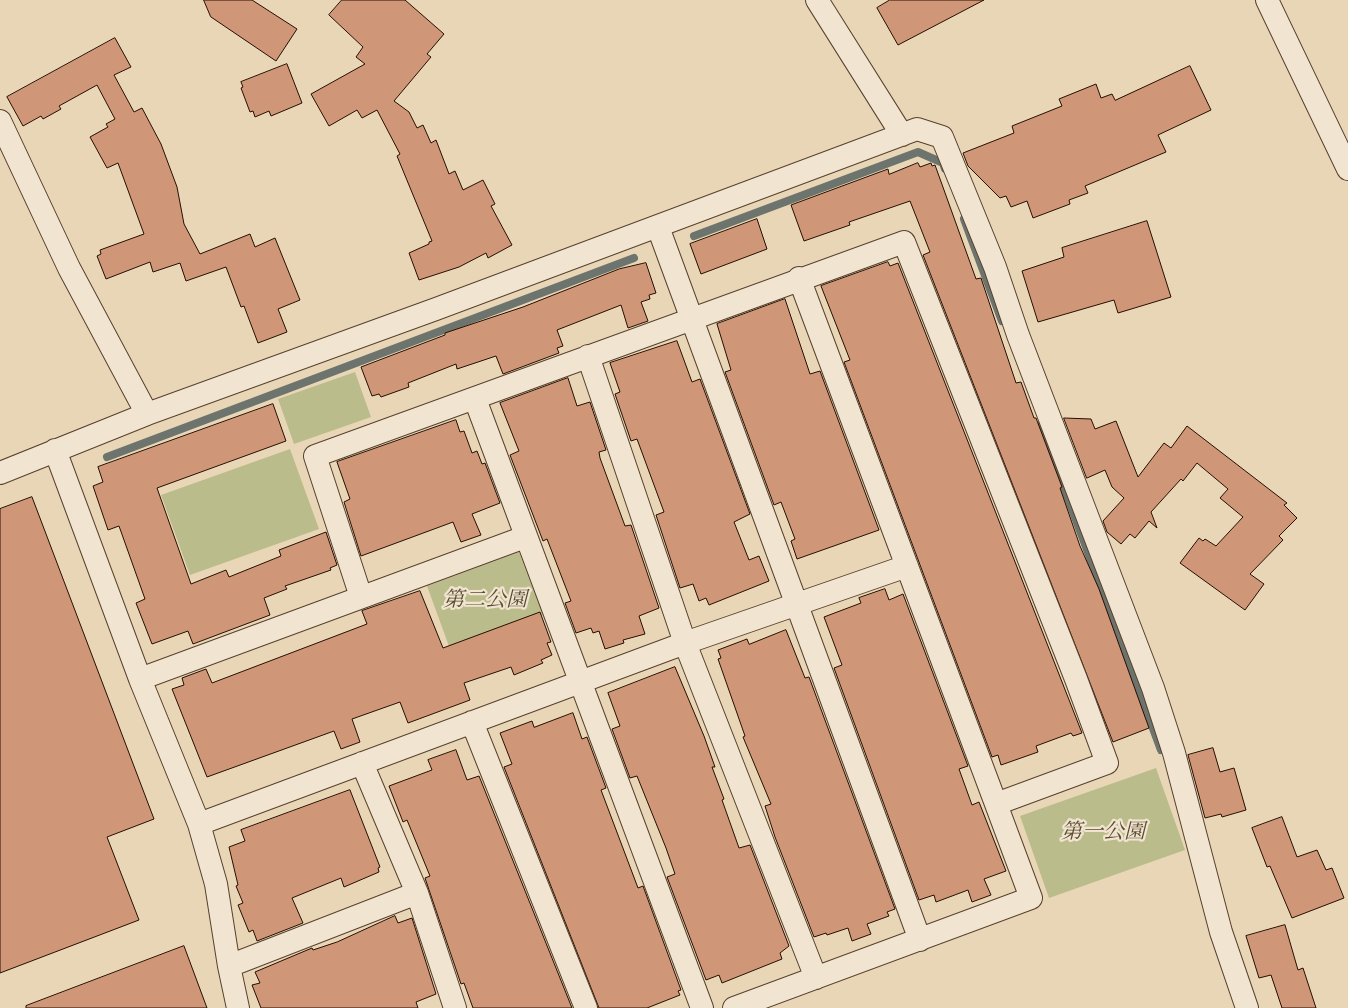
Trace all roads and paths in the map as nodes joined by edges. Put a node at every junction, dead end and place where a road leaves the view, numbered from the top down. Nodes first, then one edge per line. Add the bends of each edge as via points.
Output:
1 (817, 0) edge
2 (1267, 0) edge
3 (0, 121) edge
4 (902, 135) junction
5 (1348, 169) edge
6 (658, 227) junction
7 (799, 278) junction
8 (691, 318) junction
9 (588, 356) junction
10 (474, 399) junction
11 (147, 414) junction
12 (56, 450) junction
13 (0, 473) edge
14 (525, 537) junction
15 (907, 566) junction
16 (361, 597) junction
17 (796, 606) junction
18 (685, 643) junction
19 (140, 679) junction
20 (579, 682) junction
21 (472, 722) junction
22 (362, 763) junction
23 (996, 804) junction
24 (199, 824) junction
25 (417, 894) junction
26 (920, 940) junction
27 (229, 966) junction
28 (816, 978) junction
29 (238, 1008) edge
30 (455, 1008) edge
31 (586, 1008) edge
32 (702, 1008) edge
33 (734, 1008) edge
34 (1247, 1008) edge

1 - 4 street
2 - 5 street
3 - 11 street via 69,268
4 - 6 street
4 - 34 street via 917,129 942,138 996,267 1018,335 1153,688 1174,752 1221,932
6 - 8 street
6 - 11 street
7 - 8 street
7 - 15 street
7 - 23 street via 904,242 1076,679 1106,763
8 - 9 street
8 - 17 street
9 - 10 street
9 - 18 street
10 - 14 street
10 - 16 street via 315,456
11 - 12 street
12 - 13 street
12 - 19 street
14 - 16 street
14 - 20 street
15 - 17 street
15 - 23 street
16 - 19 street
17 - 18 street
17 - 26 street
18 - 20 street
18 - 28 street
19 - 24 street
20 - 21 street
20 - 32 street
21 - 22 street
21 - 31 street
22 - 24 street
22 - 25 street
23 - 26 street via 1031,898
24 - 27 street via 216,884
25 - 27 street
25 - 30 street
26 - 28 street
27 - 29 street
28 - 33 street

